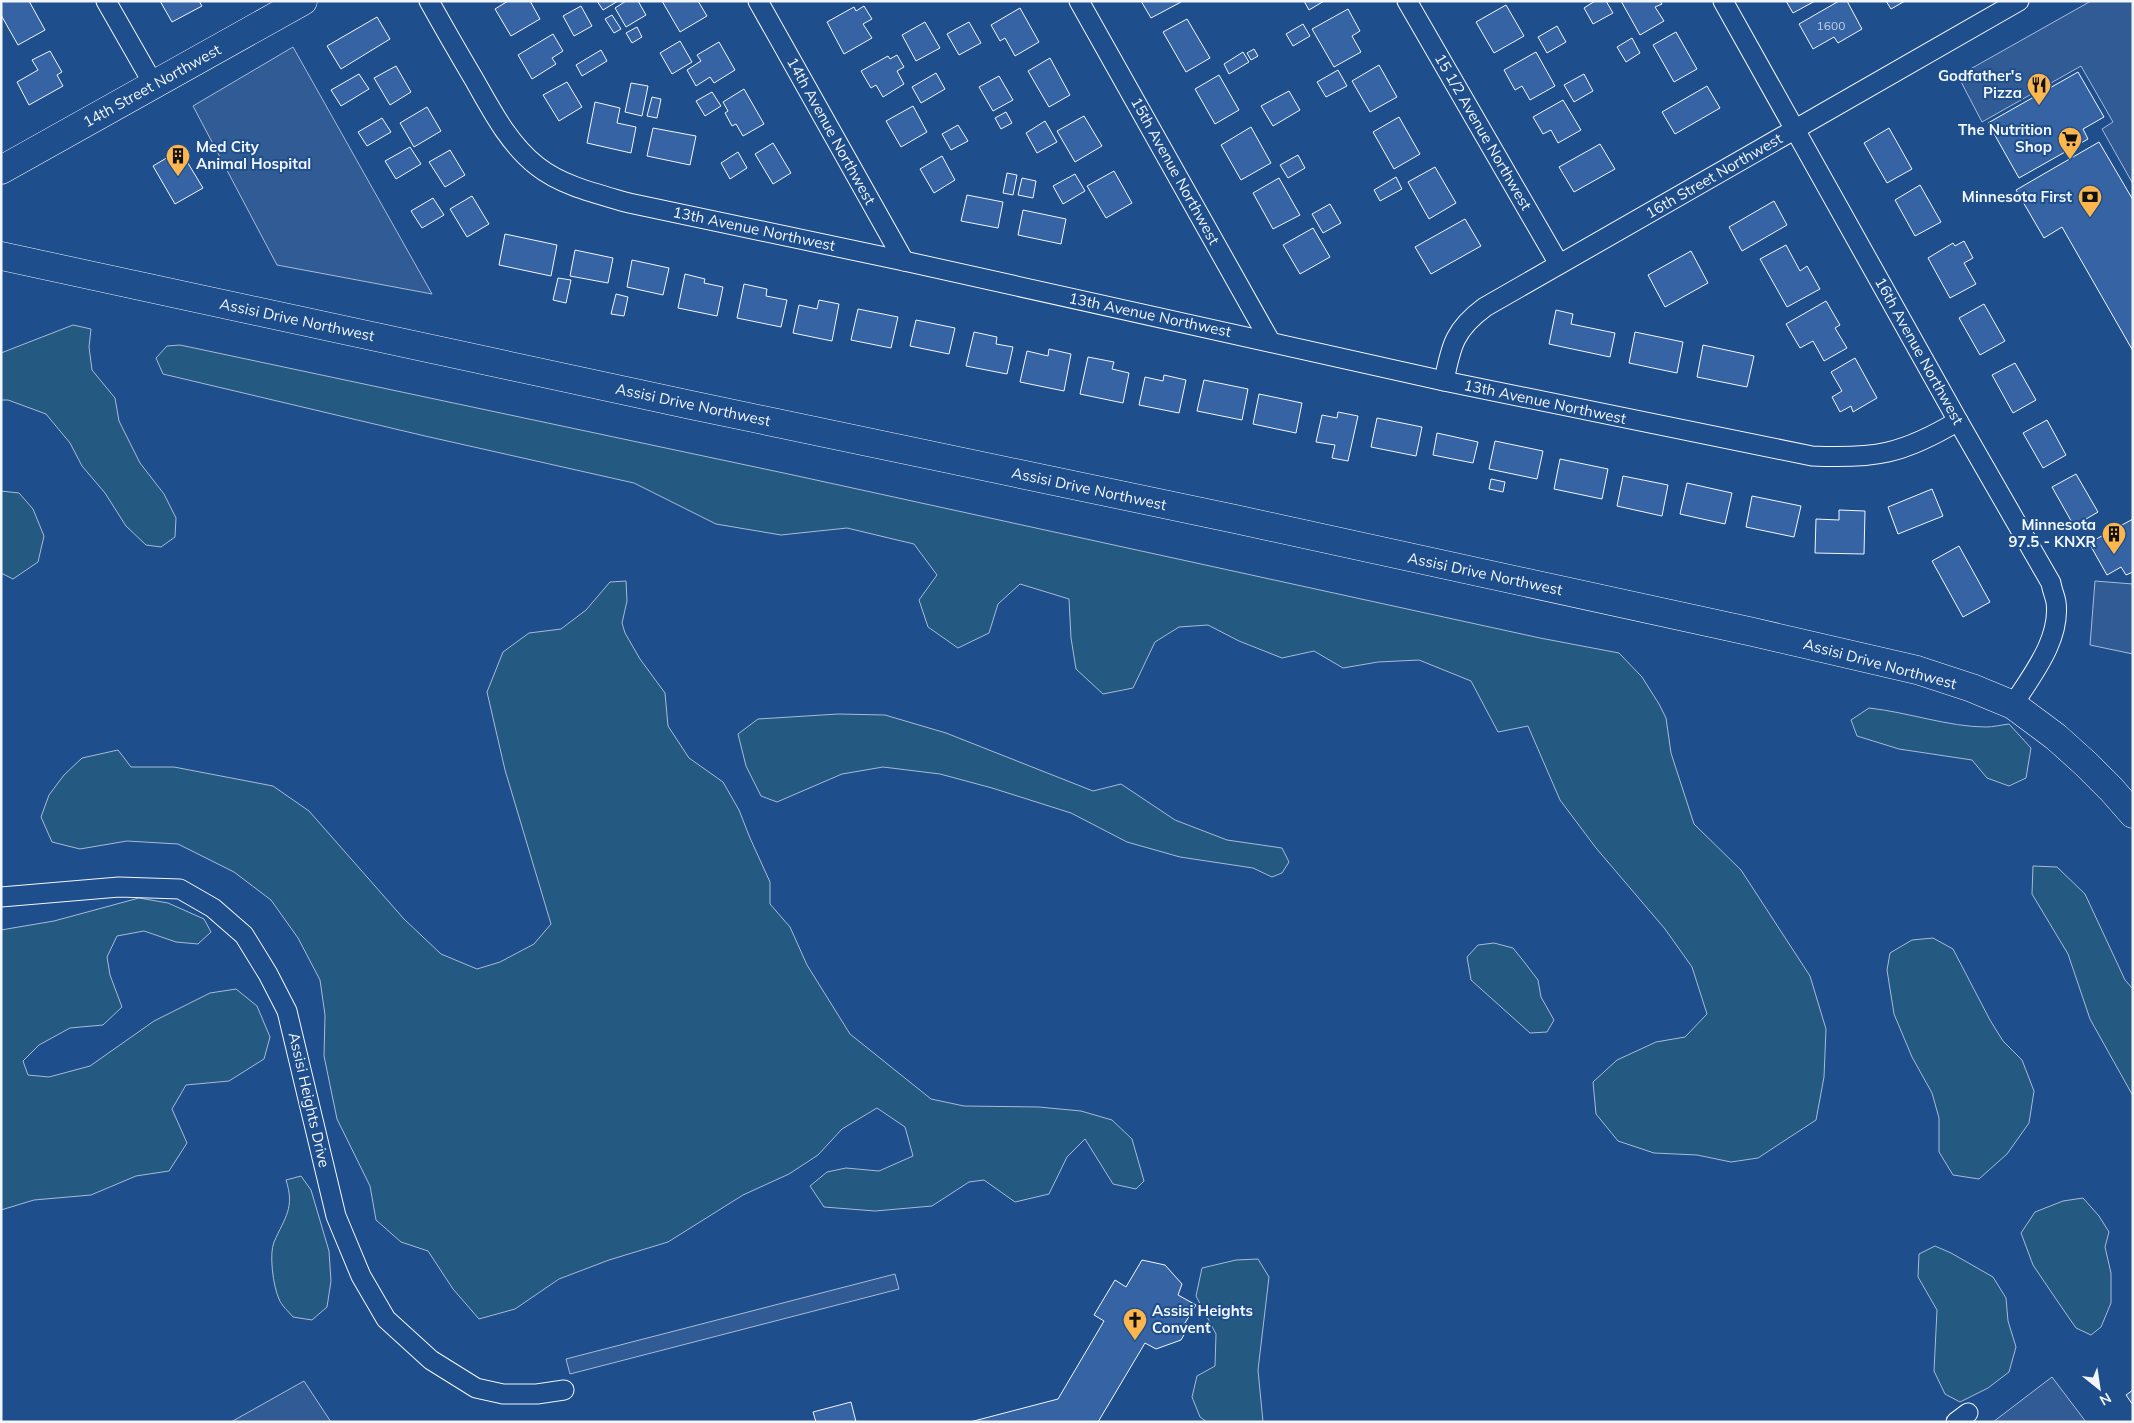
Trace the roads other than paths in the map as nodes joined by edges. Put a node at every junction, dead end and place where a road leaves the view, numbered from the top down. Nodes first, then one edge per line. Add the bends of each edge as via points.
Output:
1 (106, 1) edge
2 (303, 1) edge
3 (429, 1) edge
4 (758, 1) edge
5 (1079, 1) edge
6 (1408, 1) edge
7 (1723, 1) edge
8 (2020, 1) edge
9 (154, 85) junction
10 (1795, 129) junction
11 (1, 170) edge
12 (1, 256) edge
13 (904, 261) junction
14 (1559, 264) junction
15 (1270, 341) junction
16 (1444, 381) junction
17 (1958, 421) junction
18 (2013, 705) junction
19 (2133, 814) edge
20 (1, 897) edge
21 (564, 1390) dead end

1 - 9 street
2 - 9 main road, 14th Street Northwest
3 - 13 street, 13th Avenue Northwest via 498,121 532,162 560,180 629,203
4 - 13 street, 14th Avenue Northwest
5 - 15 street, 15th Avenue Northwest
6 - 14 street, 15 1/2 Avenue Northwest
7 - 10 street, 16th Avenue Northwest
8 - 10 street, 16th Street Northwest
9 - 11 main road, 14th Street Northwest
10 - 14 street, 16th Street Northwest
10 - 17 street, 16th Avenue Northwest
12 - 18 main road, Assisi Drive Northwest via 1753,632 1917,670
13 - 15 street, 13th Avenue Northwest
14 - 16 street, 16th Street Northwest via 1468,320 1450,353
15 - 16 street, 13th Avenue Northwest
16 - 17 street, 13th Avenue Northwest via 1812,456 1859,458 1894,452 1933,436
17 - 18 street, 16th Avenue Northwest via 2051,583 2056,601 2056,617 2049,643
18 - 19 main road, Assisi Drive Northwest via 2086,764
20 - 21 street, Assisi Heights Drive via 119,887 180,889 231,924 244,936 288,1012 336,1216 361,1276 386,1319 431,1360 476,1388 503,1394

